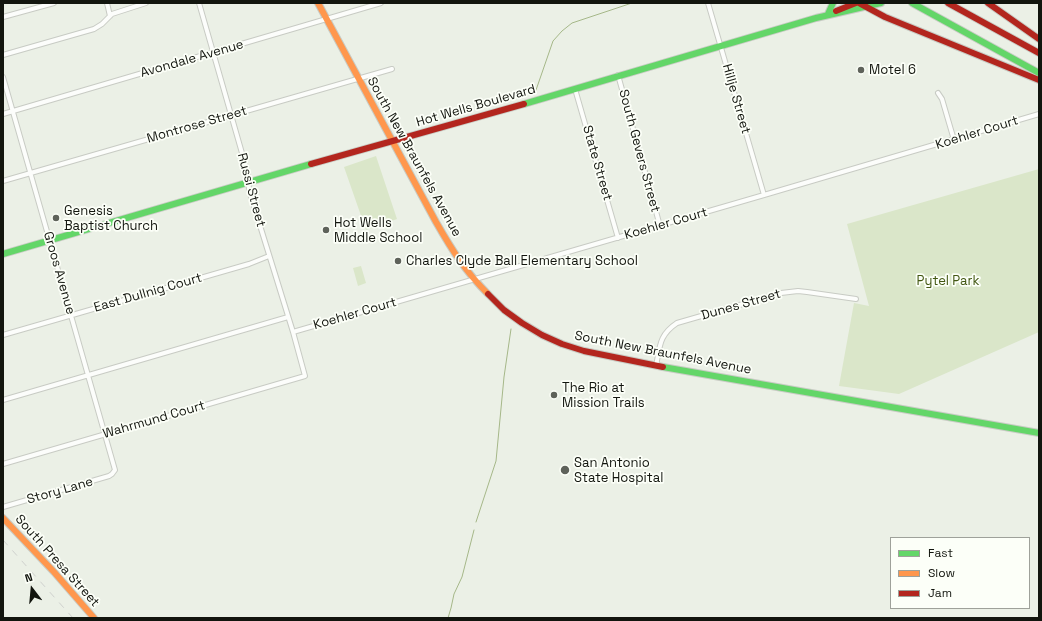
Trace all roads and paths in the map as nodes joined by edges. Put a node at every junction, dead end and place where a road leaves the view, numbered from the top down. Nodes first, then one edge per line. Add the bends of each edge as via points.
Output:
1 (54, 3) edge
2 (107, 3) edge
3 (146, 3) edge
4 (199, 3) edge
5 (318, 3) edge
6 (382, 3) edge
7 (708, 3) edge
8 (833, 3) edge
9 (858, 3) edge
10 (881, 3) edge
11 (912, 3) edge
12 (948, 3) edge
13 (988, 3) edge
14 (866, 7) junction
15 (828, 14) junction
16 (110, 16) junction
17 (3, 17) edge
18 (816, 18) junction
19 (326, 19) junction
20 (1039, 39) edge
21 (720, 46) junction
22 (213, 53) junction
23 (1039, 53) edge
24 (3, 55) edge
25 (392, 68) dead end
26 (1039, 73) edge
27 (618, 76) junction
28 (3, 77) edge
29 (358, 78) junction
30 (1039, 80) edge
31 (575, 88) junction
32 (938, 93) dead end
33 (13, 111) junction
34 (3, 114) edge
35 (1039, 114) edge
36 (231, 115) junction
37 (954, 140) junction
38 (392, 141) junction
39 (30, 173) junction
40 (3, 181) edge
41 (249, 182) junction
42 (764, 195) junction
43 (660, 226) junction
44 (618, 238) junction
45 (50, 240) junction
46 (3, 254) edge
47 (269, 256) junction
48 (474, 280) junction
49 (856, 299) dead end
50 (71, 315) junction
51 (288, 317) junction
52 (293, 332) junction
53 (3, 335) edge
54 (656, 366) junction
55 (88, 375) junction
56 (305, 376) joint
57 (3, 400) edge
58 (1039, 433) edge
59 (105, 435) junction
60 (3, 464) edge
61 (115, 470) joint
62 (3, 507) edge
63 (3, 518) edge
64 (94, 618) edge

1 - 17 street
2 - 16 street
3 - 16 street
4 - 22 street, Russi Street
5 - 19 main road, South New Braunfels Avenue
6 - 19 street, Avondale Avenue
7 - 21 street, Hillje Street
8 - 15 main road
9 - 14 main road
9 - 15 main road, Hot Wells Boulevard
10 - 14 main road, Hot Wells Boulevard
11 - 26 main road
12 - 23 main road
13 - 20 main road
14 - 18 main road, Hot Wells Boulevard
14 - 30 main road
15 - 18 main road, Hot Wells Boulevard
16 - 24 street via 94,29
18 - 21 main road, Hot Wells Boulevard
19 - 22 street, Avondale Avenue
19 - 29 main road, South New Braunfels Avenue
21 - 27 main road, Hot Wells Boulevard
21 - 42 street, Hillje Street
22 - 33 street, Avondale Avenue
22 - 36 street, Russi Street
25 - 29 street, Montrose Street
27 - 31 main road, Hot Wells Boulevard
27 - 43 street, South Gevers Street
28 - 33 street, Groos Avenue
29 - 36 street, Montrose Street
29 - 38 main road, South New Braunfels Avenue
31 - 38 main road, Hot Wells Boulevard
31 - 44 street, State Street
32 - 37 street
33 - 34 street, Avondale Avenue
33 - 39 street, Groos Avenue
35 - 37 street, Koehler Court
36 - 39 street, Montrose Street
36 - 41 street, Russi Street
37 - 42 street, Koehler Court
38 - 41 main road, Hot Wells Boulevard
38 - 48 main road, South New Braunfels Avenue via 454,253
39 - 40 street, Montrose Street
39 - 45 street, Groos Avenue
41 - 45 main road, Hot Wells Boulevard
41 - 47 street, Russi Street
42 - 43 street, Koehler Court
43 - 44 street, Koehler Court
44 - 48 street, Koehler Court
45 - 46 main road, Hot Wells Boulevard
45 - 50 street, Groos Avenue
47 - 50 street, East Dullnig Court
47 - 51 street, Russi Street
48 - 52 street, Koehler Court
48 - 54 main road, South New Braunfels Avenue via 504,310 542,335 584,351
49 - 54 street, Dunes Street via 798,291 781,293 677,324 660,342
50 - 53 street, East Dullnig Court
50 - 55 street, Groos Avenue
51 - 52 street, Russi Street
51 - 55 street
52 - 56 street, Russi Street
54 - 58 main road, South New Braunfels Avenue
55 - 57 street
55 - 59 street, Groos Avenue
56 - 59 street, Wahrmund Court
59 - 60 street, Wahrmund Court
59 - 61 street, Groos Avenue
61 - 62 street, Story Lane via 109,476
63 - 64 main road, South Presa Street

